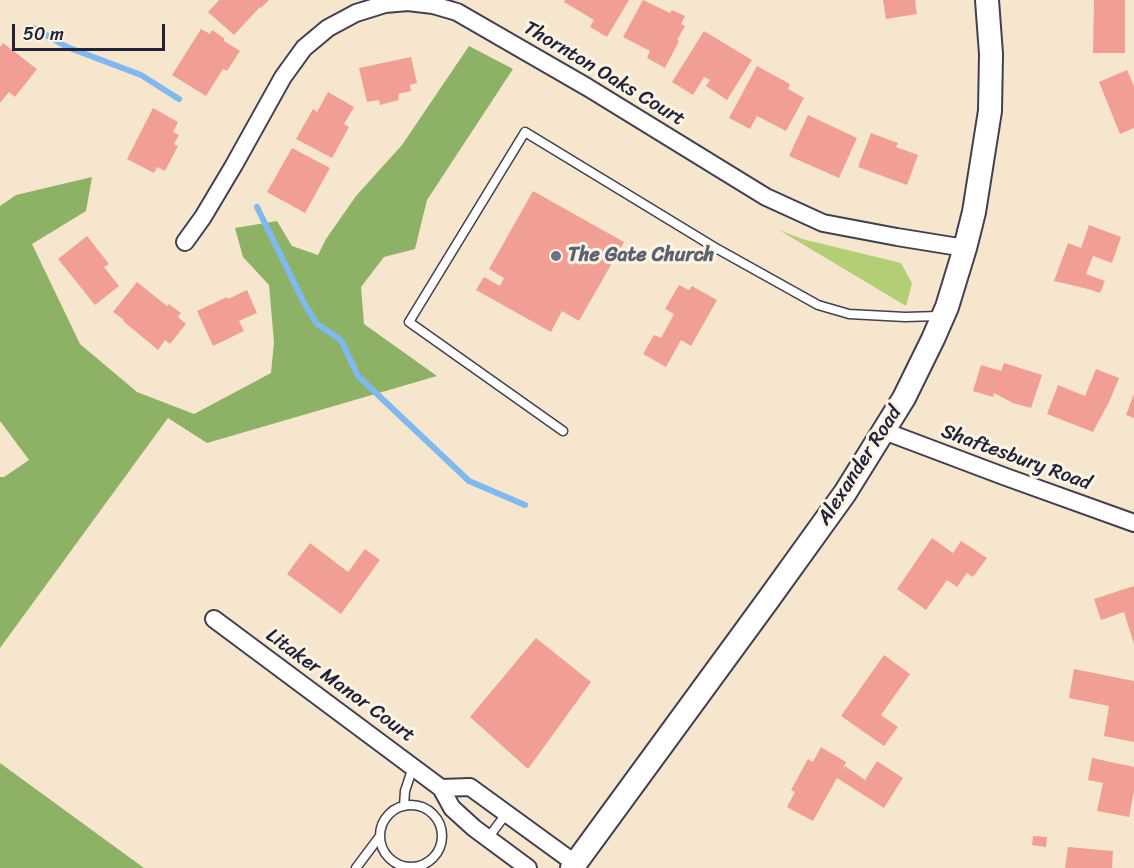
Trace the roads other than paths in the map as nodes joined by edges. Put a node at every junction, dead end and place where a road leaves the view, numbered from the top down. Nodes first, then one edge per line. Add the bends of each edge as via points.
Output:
1 (987, 0) edge
2 (385, 2) edge
3 (185, 242) dead end
4 (965, 248) junction
5 (943, 316) junction
6 (563, 431) dead end
7 (884, 431) junction
8 (1134, 523) edge
9 (214, 619) dead end
10 (414, 766) junction
11 (441, 788) junction
12 (404, 806) junction
13 (506, 814) junction
14 (380, 836) junction
15 (488, 838) junction
16 (574, 866) edge
17 (356, 868) edge
18 (528, 868) edge

1 - 4 street, Alexander Road via 990,111
2 - 3 street, Thornton Oaks Court via 328,28 304,48
2 - 4 street, Thornton Oaks Court via 433,4 458,12 766,197 823,223
4 - 5 street, Alexander Road
5 - 6 lane via 849,314 818,305 714,248 525,132 410,322
5 - 7 street, Alexander Road
7 - 8 street, Shaftesbury Road
7 - 16 street, Alexander Road via 845,493
9 - 10 street, Litaker Manor Court
10 - 11 street, Litaker Manor Court
10 - 12 lane
11 - 13 street via 470,786
11 - 15 street, Litaker Manor Court via 452,808
12 - 14 lane via 387,818
12 - 14 lane via 424,808 438,821 442,841 433,858 415,867 395,862 387,856
13 - 15 lane
13 - 16 street
14 - 17 lane
15 - 18 street, Litaker Manor Court

